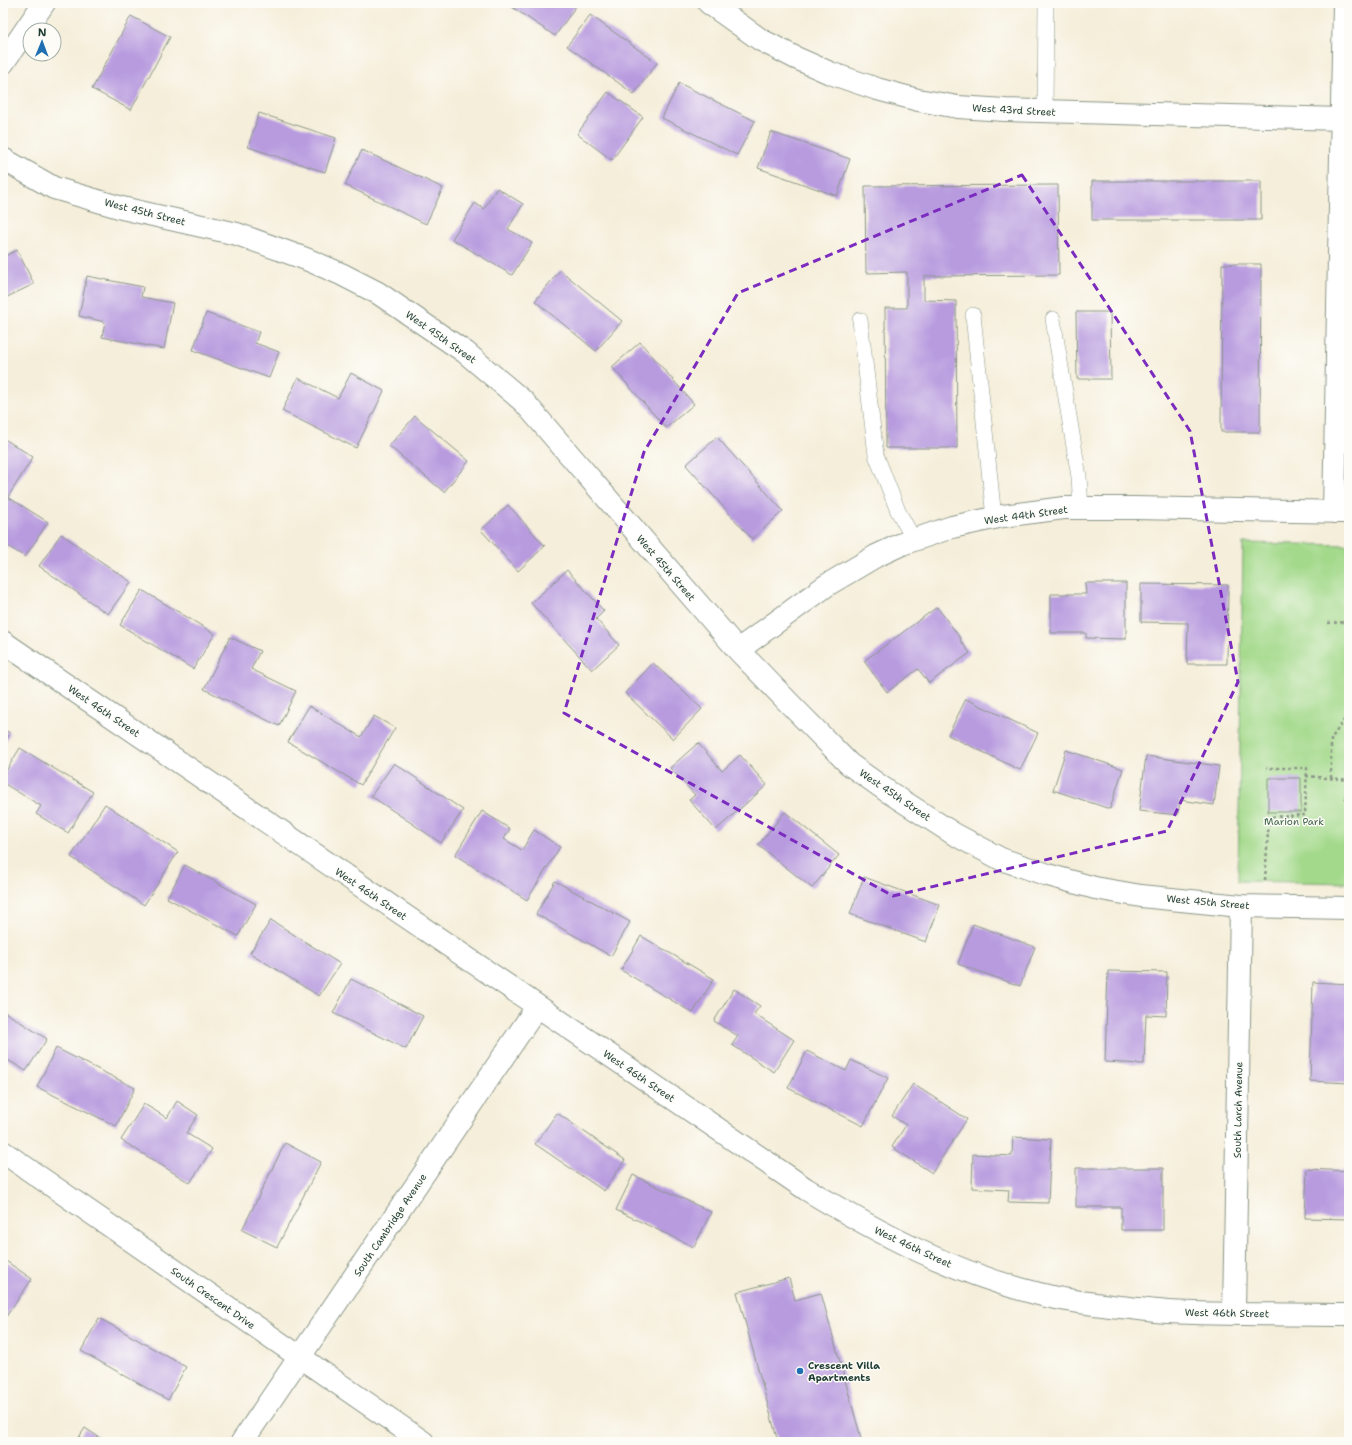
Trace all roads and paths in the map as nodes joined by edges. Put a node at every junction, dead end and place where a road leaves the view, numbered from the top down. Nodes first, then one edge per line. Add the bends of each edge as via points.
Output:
1 (44, 3) edge
2 (710, 3) edge
3 (1046, 3) edge
4 (1344, 3) edge
5 (3, 63) edge
6 (1045, 111) junction
7 (1343, 119) junction
8 (3, 159) edge
9 (1345, 166) edge
10 (973, 314) dead end
11 (1053, 319) dead end
12 (860, 320) dead end
13 (1081, 508) junction
14 (1342, 512) edge
15 (994, 518) junction
16 (914, 540) junction
17 (1349, 622) edge
18 (1328, 623) dead end
19 (3, 642) edge
20 (738, 650) junction
21 (1349, 712) edge
22 (1266, 768) dead end
23 (1306, 776) junction
24 (1331, 778) junction
25 (1349, 780) edge
26 (1241, 906) junction
27 (1264, 907) junction
28 (1349, 908) edge
29 (537, 1007) junction
30 (3, 1152) edge
31 (1234, 1313) junction
32 (1349, 1315) edge
33 (300, 1358) junction
34 (242, 1442) edge
35 (423, 1442) edge

1 - 5 street
2 - 6 street, West 43rd Street via 761,40 789,55 830,73 877,89 958,107
3 - 6 lane
4 - 7 street
6 - 7 street, West 43rd Street
7 - 9 street
8 - 20 street, West 45th Street via 54,188 122,208 237,234 306,258 378,293 465,352 524,402
9 - 14 street
10 - 15 lane
11 - 13 lane via 1079,477
12 - 16 lane via 876,455 898,511
13 - 14 street, West 44th Street
13 - 15 street, West 44th Street
15 - 16 street, West 44th Street via 952,527
16 - 20 street, West 44th Street via 876,556 828,585
17 - 18 path
19 - 29 street, West 46th Street
20 - 26 street, West 45th Street via 849,764 954,834 1001,859 1095,888 1141,896
21 - 24 path via 1331,739
22 - 23 path via 1306,768
23 - 24 path
23 - 27 path via 1305,815 1269,817
24 - 25 path
26 - 27 street, West 45th Street
26 - 31 street, South Larch Avenue
27 - 28 street, West 45th Street
29 - 31 street, West 46th Street via 806,1189 863,1223 938,1260 1039,1294 1079,1302 1167,1312
29 - 33 street, South Cambridge Avenue
30 - 33 street, South Crescent Drive
31 - 32 street, West 46th Street
33 - 34 street, South Cambridge Avenue
33 - 35 street, South Crescent Drive

